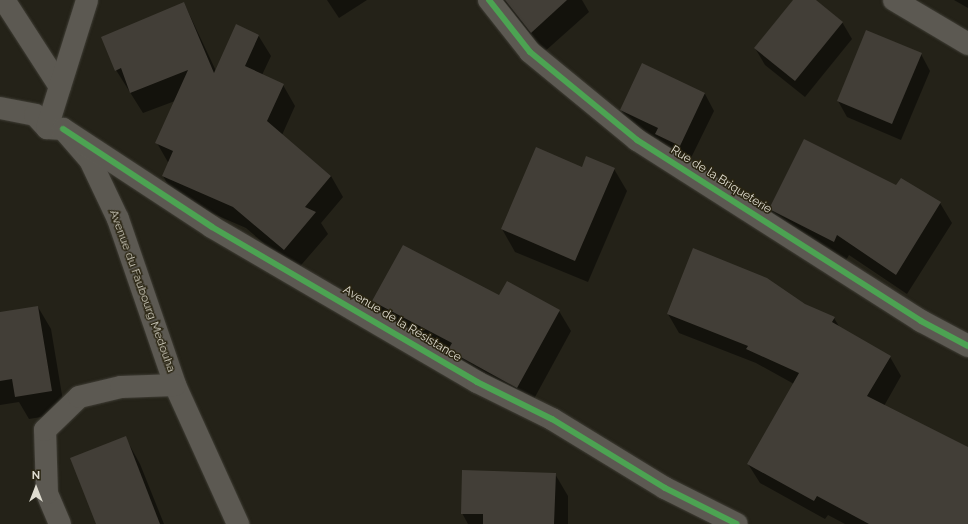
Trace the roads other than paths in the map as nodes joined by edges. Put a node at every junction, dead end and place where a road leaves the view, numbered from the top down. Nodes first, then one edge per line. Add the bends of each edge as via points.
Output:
1 (4, 0) edge
2 (87, 0) edge
3 (489, 0) edge
4 (894, 0) edge
5 (968, 44) edge
6 (60, 87) junction
7 (0, 108) edge
8 (55, 129) junction
9 (968, 346) edge
10 (176, 385) junction
11 (60, 524) edge
12 (238, 524) edge
13 (737, 524) edge

1 - 6 street
2 - 6 street
3 - 9 street, Rue de la Briqueterie via 530,52 637,140 921,320
4 - 5 street
6 - 8 street
7 - 8 street, Avenue du Faubourg Medouha via 34,115
8 - 10 street, Avenue du Faubourg Medouha via 90,160 118,219
8 - 13 street, Avenue de la Résistance via 212,227 477,382 552,419 665,488
10 - 11 street via 121,387 78,397 45,430 47,493
10 - 12 street, Avenue du Faubourg Medouha

